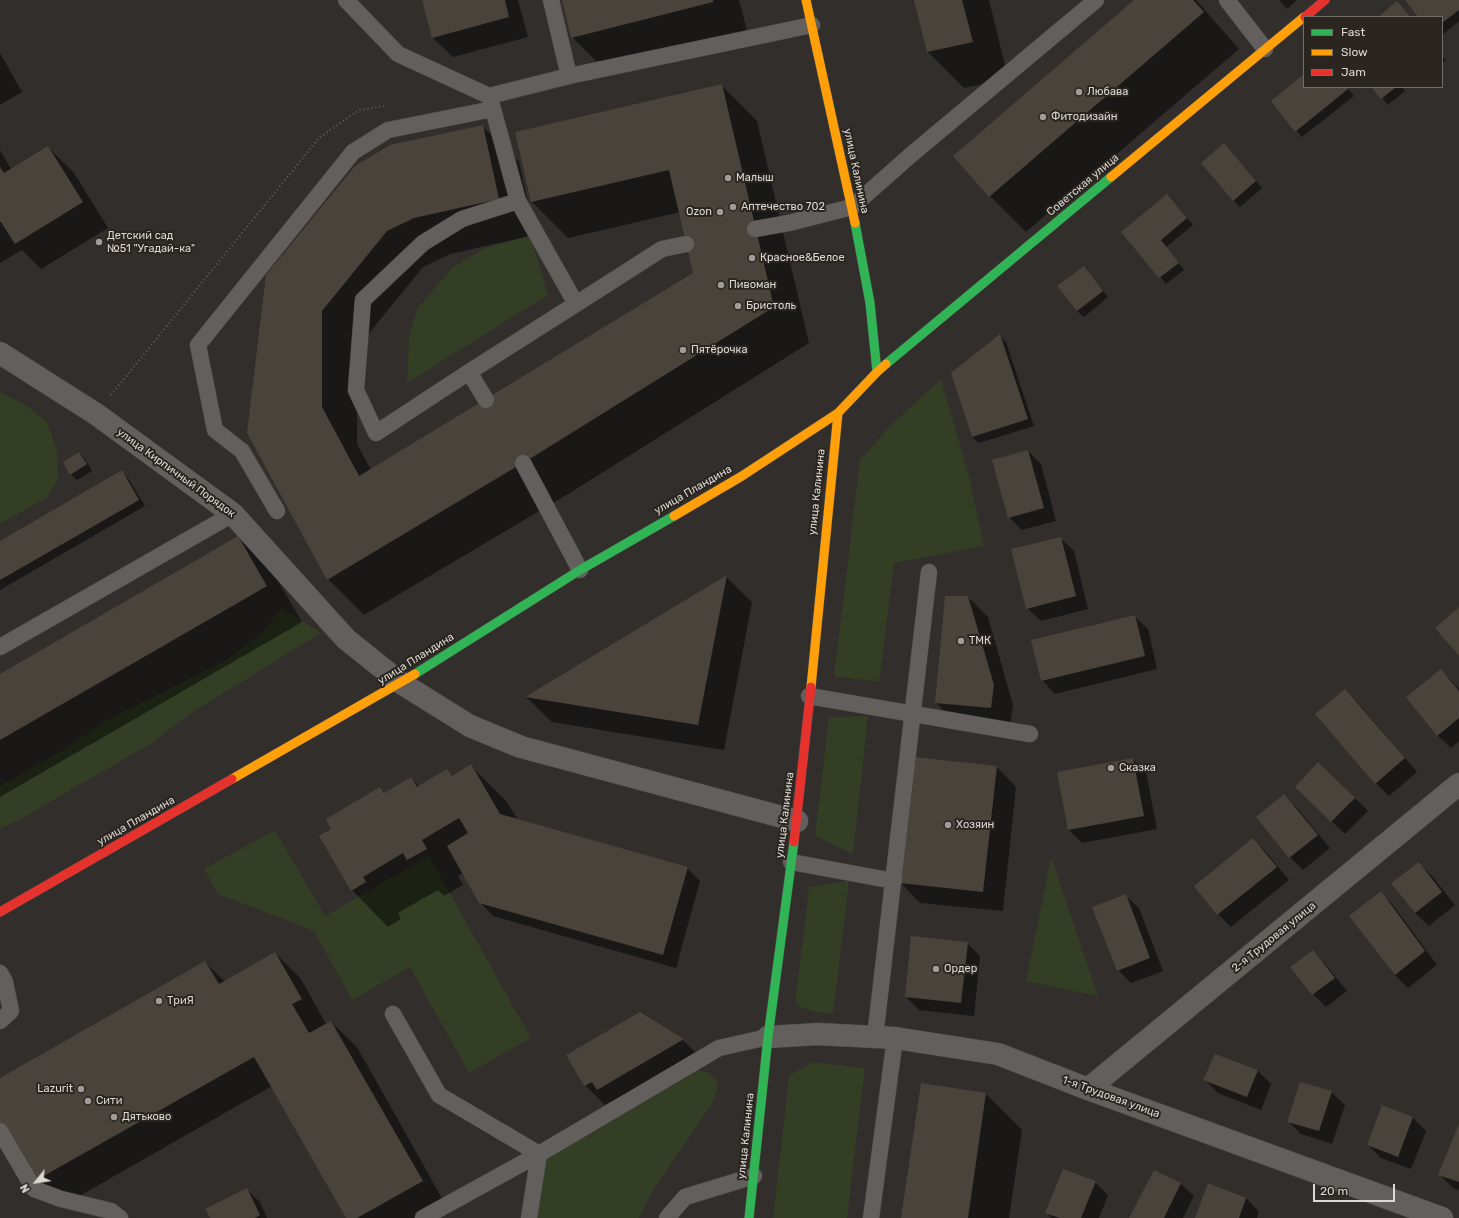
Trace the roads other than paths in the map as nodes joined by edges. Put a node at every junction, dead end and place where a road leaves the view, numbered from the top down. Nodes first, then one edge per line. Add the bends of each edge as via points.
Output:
1 (346, 0) edge
2 (552, 0) edge
3 (806, 0) edge
4 (1096, 0) edge
5 (1227, 0) edge
6 (1325, 0) edge
7 (1305, 16) edge
8 (1303, 18) edge
9 (812, 25) junction
10 (1265, 50) junction
11 (569, 76) junction
12 (491, 103) junction
13 (518, 201) junction
14 (852, 207) junction
15 (755, 229) dead end
16 (686, 244) dead end
17 (576, 304) junction
18 (0, 353) edge
19 (469, 372) junction
20 (877, 372) junction
21 (486, 400) dead end
22 (838, 413) junction
23 (523, 463) dead end
24 (277, 510) dead end
25 (233, 514) junction
26 (580, 570) junction
27 (929, 572) dead end
28 (0, 647) edge
29 (401, 683) junction
30 (809, 696) junction
31 (912, 715) junction
32 (1030, 734) dead end
33 (1459, 784) edge
34 (797, 821) junction
35 (791, 862) junction
36 (894, 881) junction
37 (0, 912) edge
38 (0, 973) edge
39 (393, 1014) dead end
40 (0, 1021) edge
41 (768, 1037) junction
42 (885, 1038) junction
43 (1088, 1089) junction
44 (0, 1132) edge
45 (539, 1154) junction
46 (754, 1176) junction
47 (120, 1218) edge
48 (423, 1218) edge
49 (529, 1218) edge
50 (667, 1218) edge
51 (749, 1218) edge
52 (871, 1218) edge
53 (1442, 1218) edge

1 - 12 lane via 398,54
2 - 11 lane
3 - 9 street, улица Калинина
4 - 14 lane
5 - 10 lane
6 - 7 street, Советская улица
8 - 10 street, Советская улица
9 - 11 lane
9 - 14 street, улица Калинина
10 - 20 street, Советская улица
11 - 12 lane
12 - 13 lane
12 - 24 lane via 388,130 353,152 198,345 215,430 242,451
13 - 17 lane
13 - 19 lane via 462,219 423,243 363,300 356,390 376,434
14 - 15 lane
14 - 20 street, улица Калинина via 870,303
16 - 17 lane via 662,249
17 - 19 lane
18 - 25 street, улица Кирпичный Порядок via 96,414
19 - 21 lane
20 - 22 street, Советская улица
22 - 26 street, улица Пландина via 742,476
22 - 30 street, улица Калинина
23 - 26 lane
25 - 28 lane
25 - 29 street, улица Кирпичный Порядок via 346,639
26 - 29 street, улица Пландина
27 - 31 lane
29 - 34 street, улица Кирпичный Порядок via 470,726 521,747
29 - 37 street, улица Пландина
30 - 31 lane
30 - 34 street, улица Калинина
31 - 32 lane
31 - 36 lane
33 - 43 street, 2-я Трудовая улица
34 - 35 street, улица Калинина
35 - 36 lane
35 - 41 street, улица Калинина
36 - 42 lane
38 - 40 lane via 5,982 11,1010
39 - 45 lane via 440,1095
41 - 42 street, 1-я Трудовая улица via 818,1034
41 - 45 lane via 719,1048
41 - 46 street, улица Калинина
42 - 43 street, 1-я Трудовая улица via 998,1054
42 - 52 lane
43 - 53 street, 1-я Трудовая улица
44 - 47 lane via 34,1189 61,1199 111,1211
45 - 48 lane
45 - 49 lane
46 - 50 lane via 685,1197
46 - 51 street, улица Калинина

